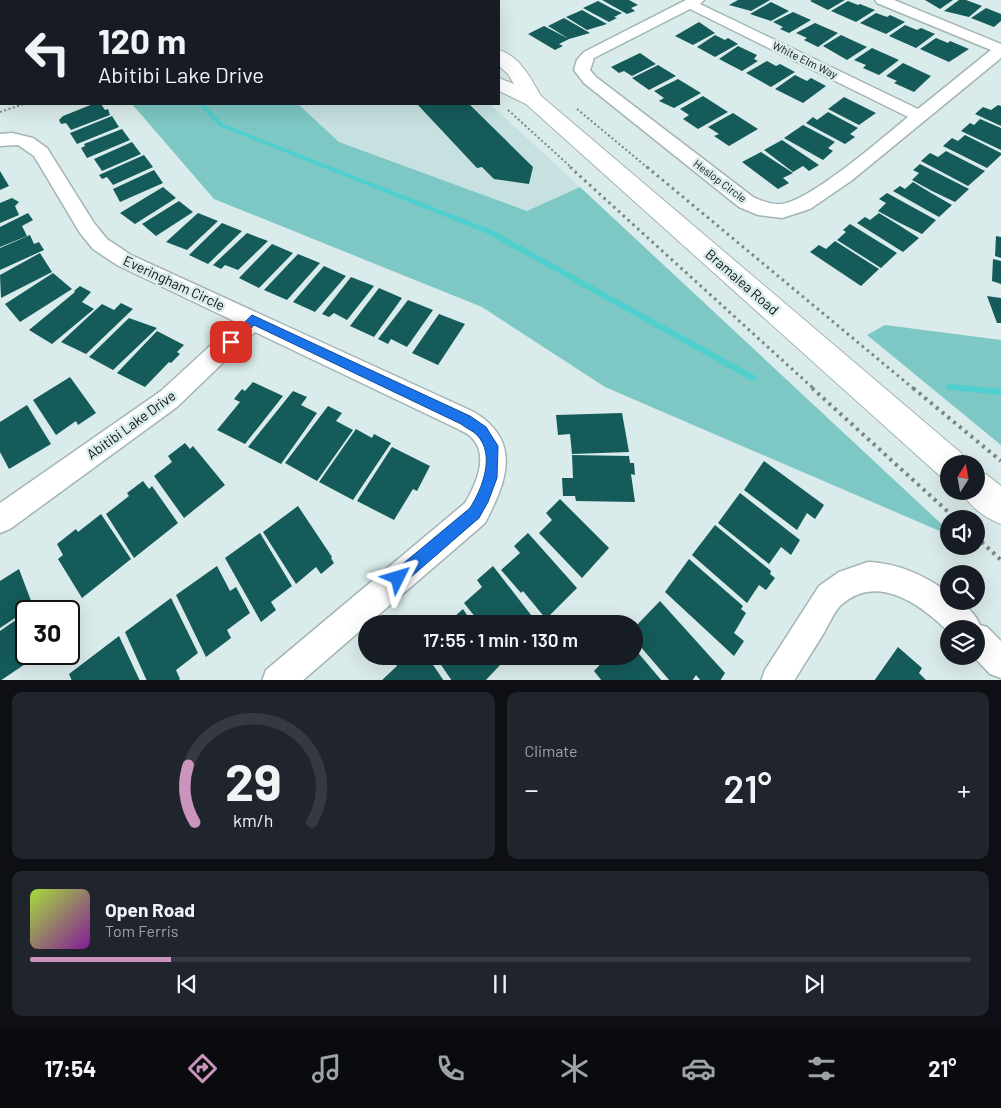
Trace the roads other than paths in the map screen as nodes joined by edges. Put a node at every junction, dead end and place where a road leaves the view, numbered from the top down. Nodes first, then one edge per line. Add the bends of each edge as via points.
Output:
1 (882, 0) edge
2 (694, 2) edge
3 (1001, 50) edge
4 (500, 57) edge
5 (500, 84) edge
6 (533, 100) junction
7 (920, 116) junction
8 (0, 140) edge
9 (252, 320) junction
10 (940, 455) edge
11 (985, 494) edge
12 (1001, 508) edge
13 (0, 519) edge
14 (958, 620) edge
15 (985, 647) edge
16 (1001, 663) edge
17 (277, 680) edge
18 (776, 680) edge

1 - 3 street, Heslop Circle
2 - 7 street, White Elm Way
2 - 7 street, Heslop Circle via 589,55 582,70 590,80 746,202 758,208 782,211 803,204 845,177
3 - 7 street, Heslop Circle
4 - 6 main road, Bramalea Road via 516,71
5 - 6 main road, Bramalea Road
6 - 10 main road, Bramalea Road
8 - 9 street, Everingham Circle via 23,140 41,152 100,244 124,260
9 - 13 street, Abitibi Lake Drive via 169,399
9 - 17 street, Everingham Circle via 465,420 482,431 491,446 492,457 491,478 475,513
11 - 12 main road
14 - 18 street via 933,596 896,579 869,576 848,582 830,595
15 - 16 street

